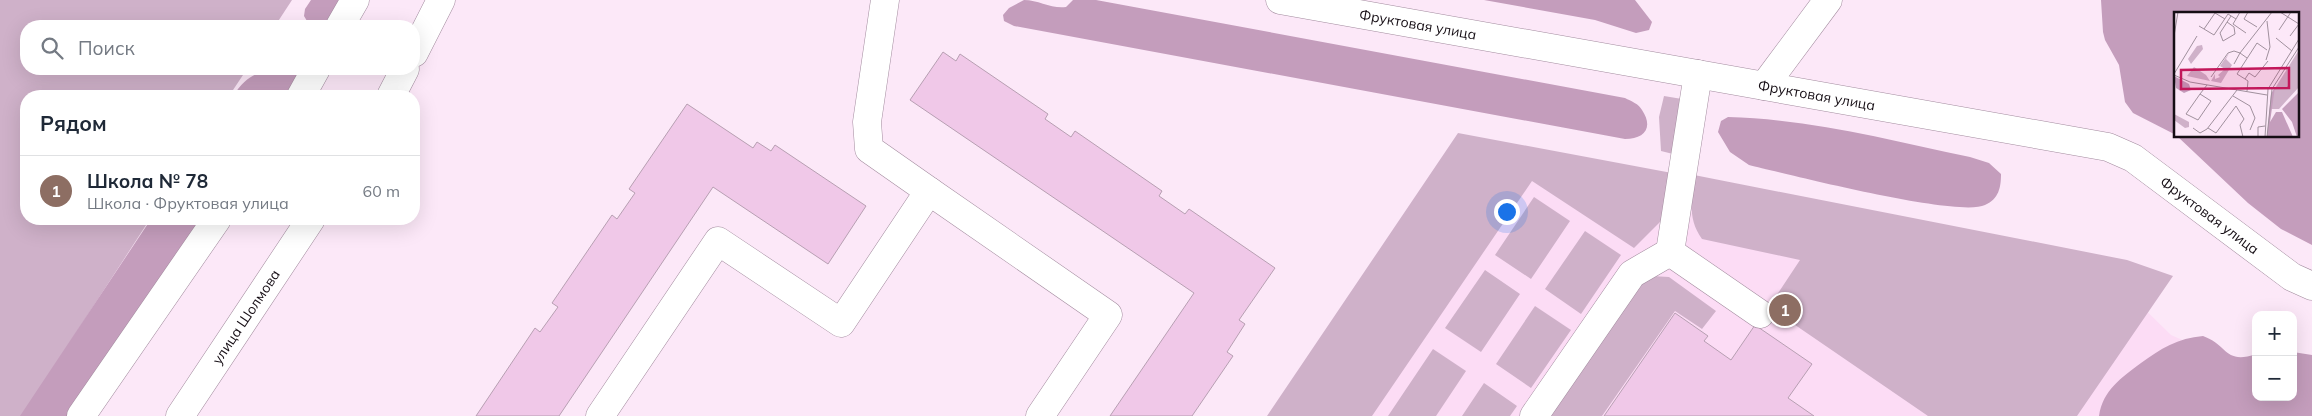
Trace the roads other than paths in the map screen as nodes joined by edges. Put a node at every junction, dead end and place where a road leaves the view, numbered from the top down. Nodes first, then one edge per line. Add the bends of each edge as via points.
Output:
1 (355, 0) edge
2 (441, 0) edge
3 (885, 0) edge
4 (1280, 0) edge
5 (1828, 0) edge
6 (343, 20) edge
7 (420, 40) edge
8 (1698, 74) junction
9 (313, 75) edge
10 (402, 75) edge
11 (1764, 86) junction
12 (304, 90) edge
13 (394, 90) edge
14 (929, 191) junction
15 (212, 225) edge
16 (307, 225) edge
17 (1670, 252) junction
18 (2312, 286) edge
19 (1760, 314) dead end
20 (186, 414) edge
21 (81, 416) edge
22 (600, 416) edge
23 (1040, 416) edge
24 (1534, 416) edge

1 - 6 street
2 - 7 street
3 - 14 street via 867,122 869,149
4 - 8 street, Фруктовая улица
5 - 11 street
8 - 11 street, Фруктовая улица
8 - 17 street
9 - 12 street
10 - 13 street
11 - 18 street, Фруктовая улица via 2108,146 2133,158 2292,277
14 - 22 street via 841,323 718,241
14 - 23 street via 1108,315
15 - 21 street
16 - 20 street, улица Шолмова
17 - 19 street
17 - 24 street via 1632,274

